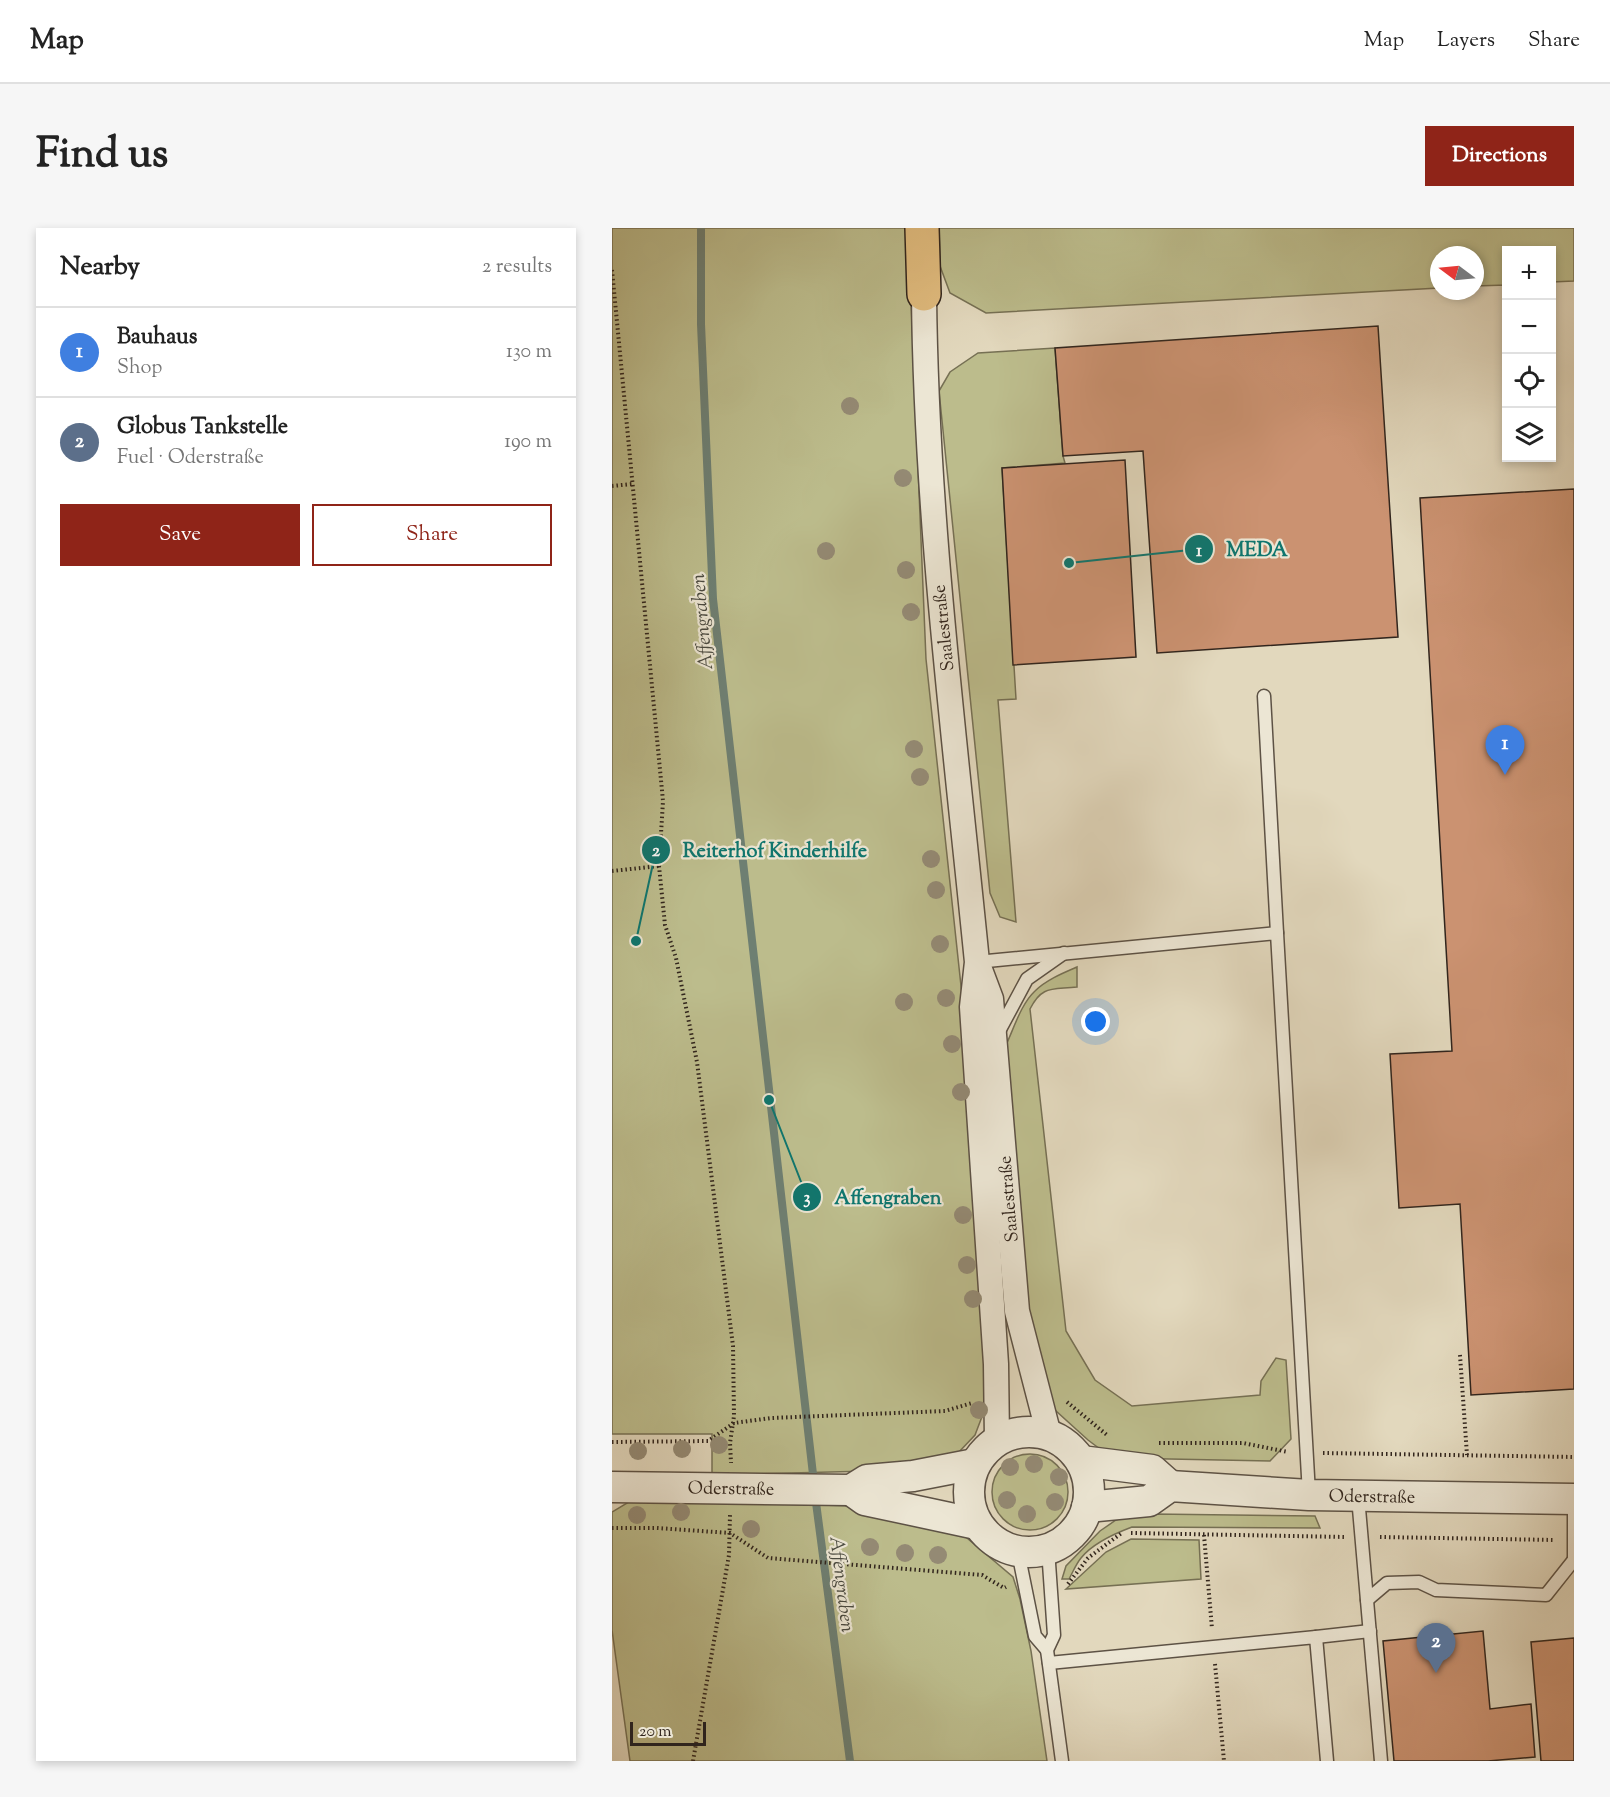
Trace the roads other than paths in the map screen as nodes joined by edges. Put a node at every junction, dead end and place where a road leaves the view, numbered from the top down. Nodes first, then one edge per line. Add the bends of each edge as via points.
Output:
1 (922, 228) edge
2 (924, 294) joint
3 (1264, 696) dead end
4 (1277, 933) junction
5 (1065, 953) junction
6 (977, 962) junction
7 (995, 1039) junction
8 (1049, 1435) junction
9 (997, 1440) junction
10 (1081, 1461) junction
11 (975, 1464) junction
12 (1170, 1486) junction
13 (613, 1488) edge
14 (851, 1490) junction
15 (1309, 1495) junction
16 (1358, 1497) junction
17 (1574, 1499) edge
18 (1087, 1507) junction
19 (977, 1524) junction
20 (1574, 1541) edge
21 (1048, 1549) junction
22 (1018, 1552) junction
23 (1574, 1562) edge
24 (1367, 1600) junction
25 (1370, 1631) junction
26 (1316, 1637) junction
27 (1047, 1650) junction
28 (1049, 1663) junction
29 (1062, 1761) edge
30 (1327, 1761) edge
31 (1381, 1761) edge

1 - 2 highway
2 - 6 street, Saalestraße via 924,375 939,588
3 - 4 lane
4 - 5 lane
4 - 15 lane
5 - 6 lane
5 - 7 lane via 1028,979
6 - 7 street, Saalestraße via 991,999
6 - 9 street, Saalestraße via 972,1007 996,1364
7 - 8 street, Saalestraße via 1017,1311
8 - 9 street via 1032,1431
8 - 10 street via 1062,1441
9 - 11 street
10 - 12 street via 1152,1470
10 - 18 street via 1089,1491
11 - 14 street, Oderstraße via 867,1480
11 - 19 street via 969,1504
12 - 15 street, Oderstraße
12 - 18 street via 1149,1501
13 - 14 street, Oderstraße
14 - 19 street, Oderstraße via 865,1500
15 - 16 street, Oderstraße
16 - 17 street, Oderstraße
16 - 24 lane
17 - 20 lane
18 - 21 street via 1073,1533
19 - 22 street via 987,1537
20 - 23 lane
21 - 22 street
21 - 27 lane via 1054,1635
22 - 27 lane via 1035,1636
23 - 24 lane via 1546,1595 1436,1590 1419,1582 1387,1583
24 - 25 lane
25 - 26 lane
25 - 31 lane
26 - 28 lane
26 - 30 lane
27 - 28 lane
28 - 29 lane

